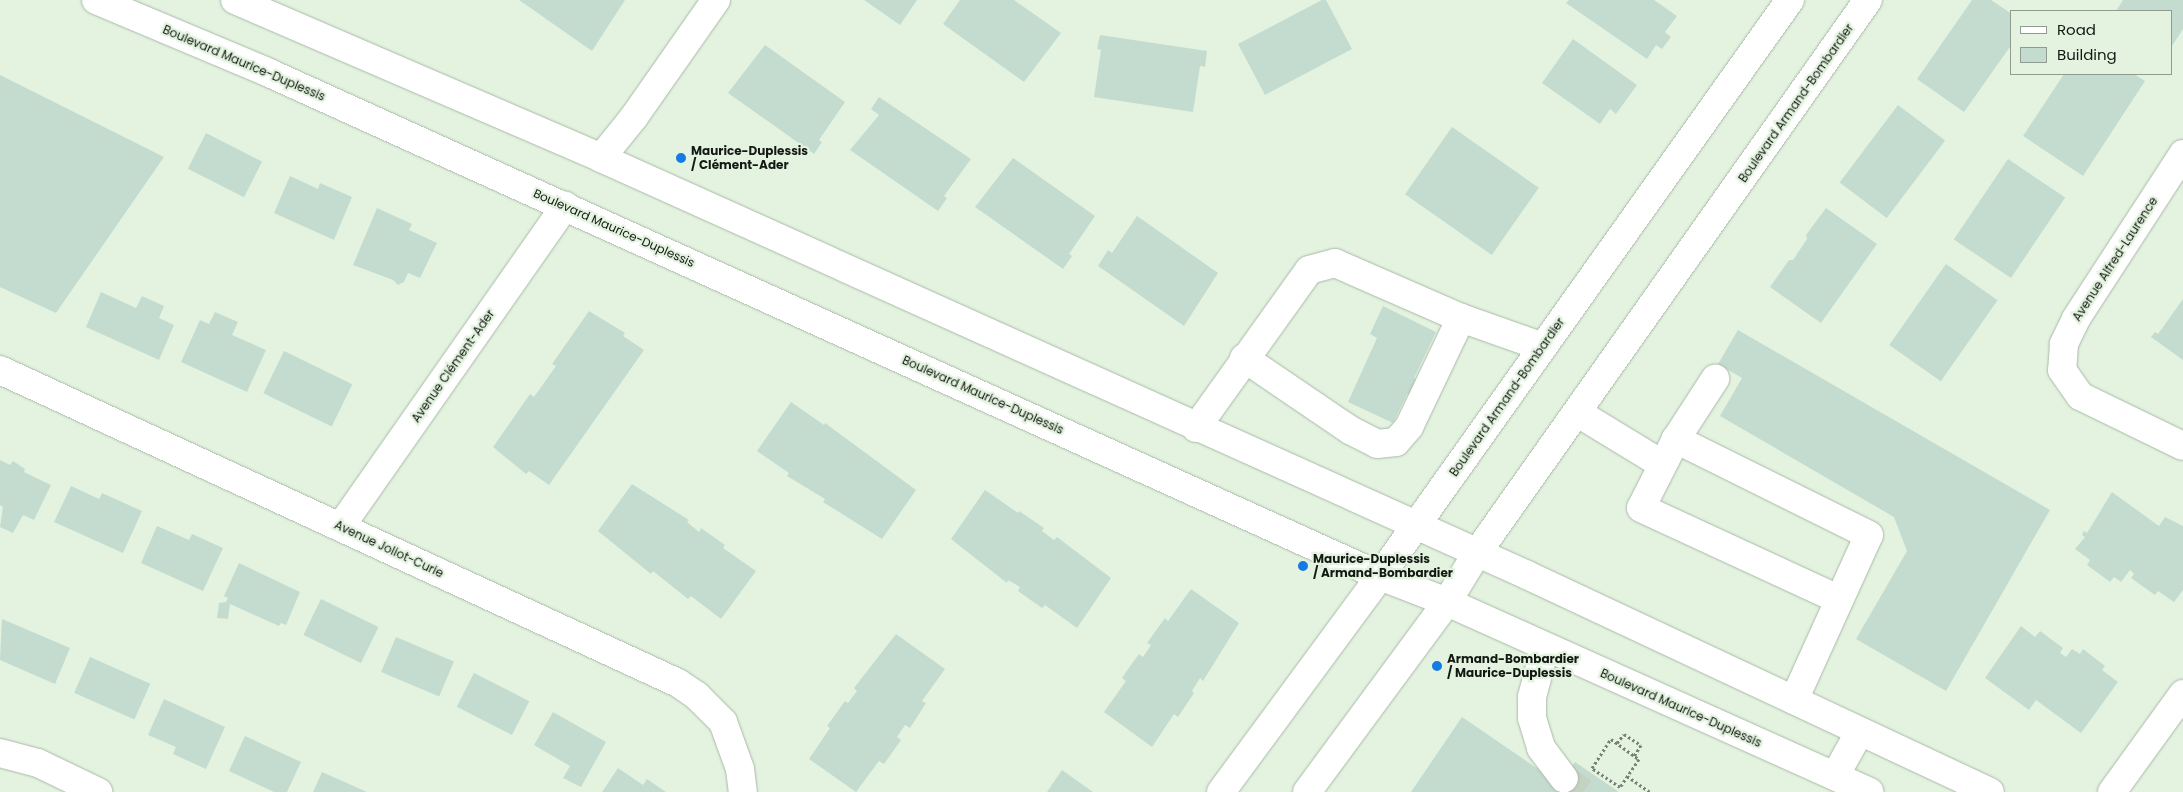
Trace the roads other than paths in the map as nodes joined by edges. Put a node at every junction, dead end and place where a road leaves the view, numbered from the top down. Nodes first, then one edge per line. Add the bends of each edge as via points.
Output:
1 (96, 0) edge
2 (235, 0) edge
3 (716, 0) edge
4 (1790, 0) edge
5 (1868, 0) edge
6 (136, 7) edge
7 (2183, 154) edge
8 (601, 158) junction
9 (565, 206) junction
10 (1461, 318) junction
11 (1543, 347) junction
12 (1244, 358) junction
13 (0, 370) edge
14 (1715, 379) dead end
15 (1578, 414) junction
16 (1196, 428) junction
17 (1676, 439) junction
18 (2183, 446) edge
19 (1662, 464) junction
20 (342, 526) junction
21 (1416, 527) junction
22 (1477, 553) junction
23 (1380, 576) junction
24 (1838, 599) junction
25 (1447, 602) junction
26 (1545, 648) junction
27 (2183, 694) edge
28 (1794, 700) junction
29 (1860, 730) junction
30 (0, 753) edge
31 (1835, 776) junction
32 (1564, 778) tunnel mouth
33 (741, 780) edge
34 (98, 792) edge
35 (1221, 792) edge
36 (1308, 792) edge
37 (1869, 792) edge
38 (1990, 792) edge
39 (2112, 792) edge

1 - 6 street, Boulevard Maurice-Duplessis
2 - 8 street
3 - 8 street via 634,117
4 - 11 street, Boulevard Armand-Bombardier
5 - 15 street, Boulevard Armand-Bombardier
6 - 9 street, Boulevard Maurice-Duplessis
7 - 18 street, Avenue Alfred-Laurence via 2076,319 2064,344 2062,370 2080,396
8 - 16 street
9 - 20 street, Avenue Clément-Ader
9 - 23 street, Boulevard Maurice-Duplessis
10 - 11 street
10 - 12 street via 1335,263 1309,270
10 - 12 street via 1409,428 1396,442 1377,444 1350,430
11 - 21 street, Boulevard Armand-Bombardier
12 - 16 street
13 - 20 street, Avenue Joliot-Curie
14 - 17 street
15 - 19 street
15 - 22 street, Boulevard Armand-Bombardier
16 - 21 street
17 - 19 street
17 - 24 street via 1870,535
19 - 24 street via 1641,508
20 - 33 street, Avenue Joliot-Curie via 678,683 697,696 722,722
21 - 22 street
21 - 23 street, Boulevard Armand-Bombardier
22 - 25 street, Boulevard Armand-Bombardier
22 - 28 street
23 - 25 street, Boulevard Maurice-Duplessis
23 - 35 street, Boulevard Armand-Bombardier
24 - 28 street
25 - 26 street, Boulevard Maurice-Duplessis
25 - 36 street, Boulevard Armand-Bombardier
26 - 31 street, Boulevard Maurice-Duplessis
26 - 32 street via 1532,697 1532,718 1541,748
27 - 39 street
28 - 29 street
29 - 31 street
29 - 38 street
30 - 34 street via 38,763
31 - 37 street, Boulevard Maurice-Duplessis

